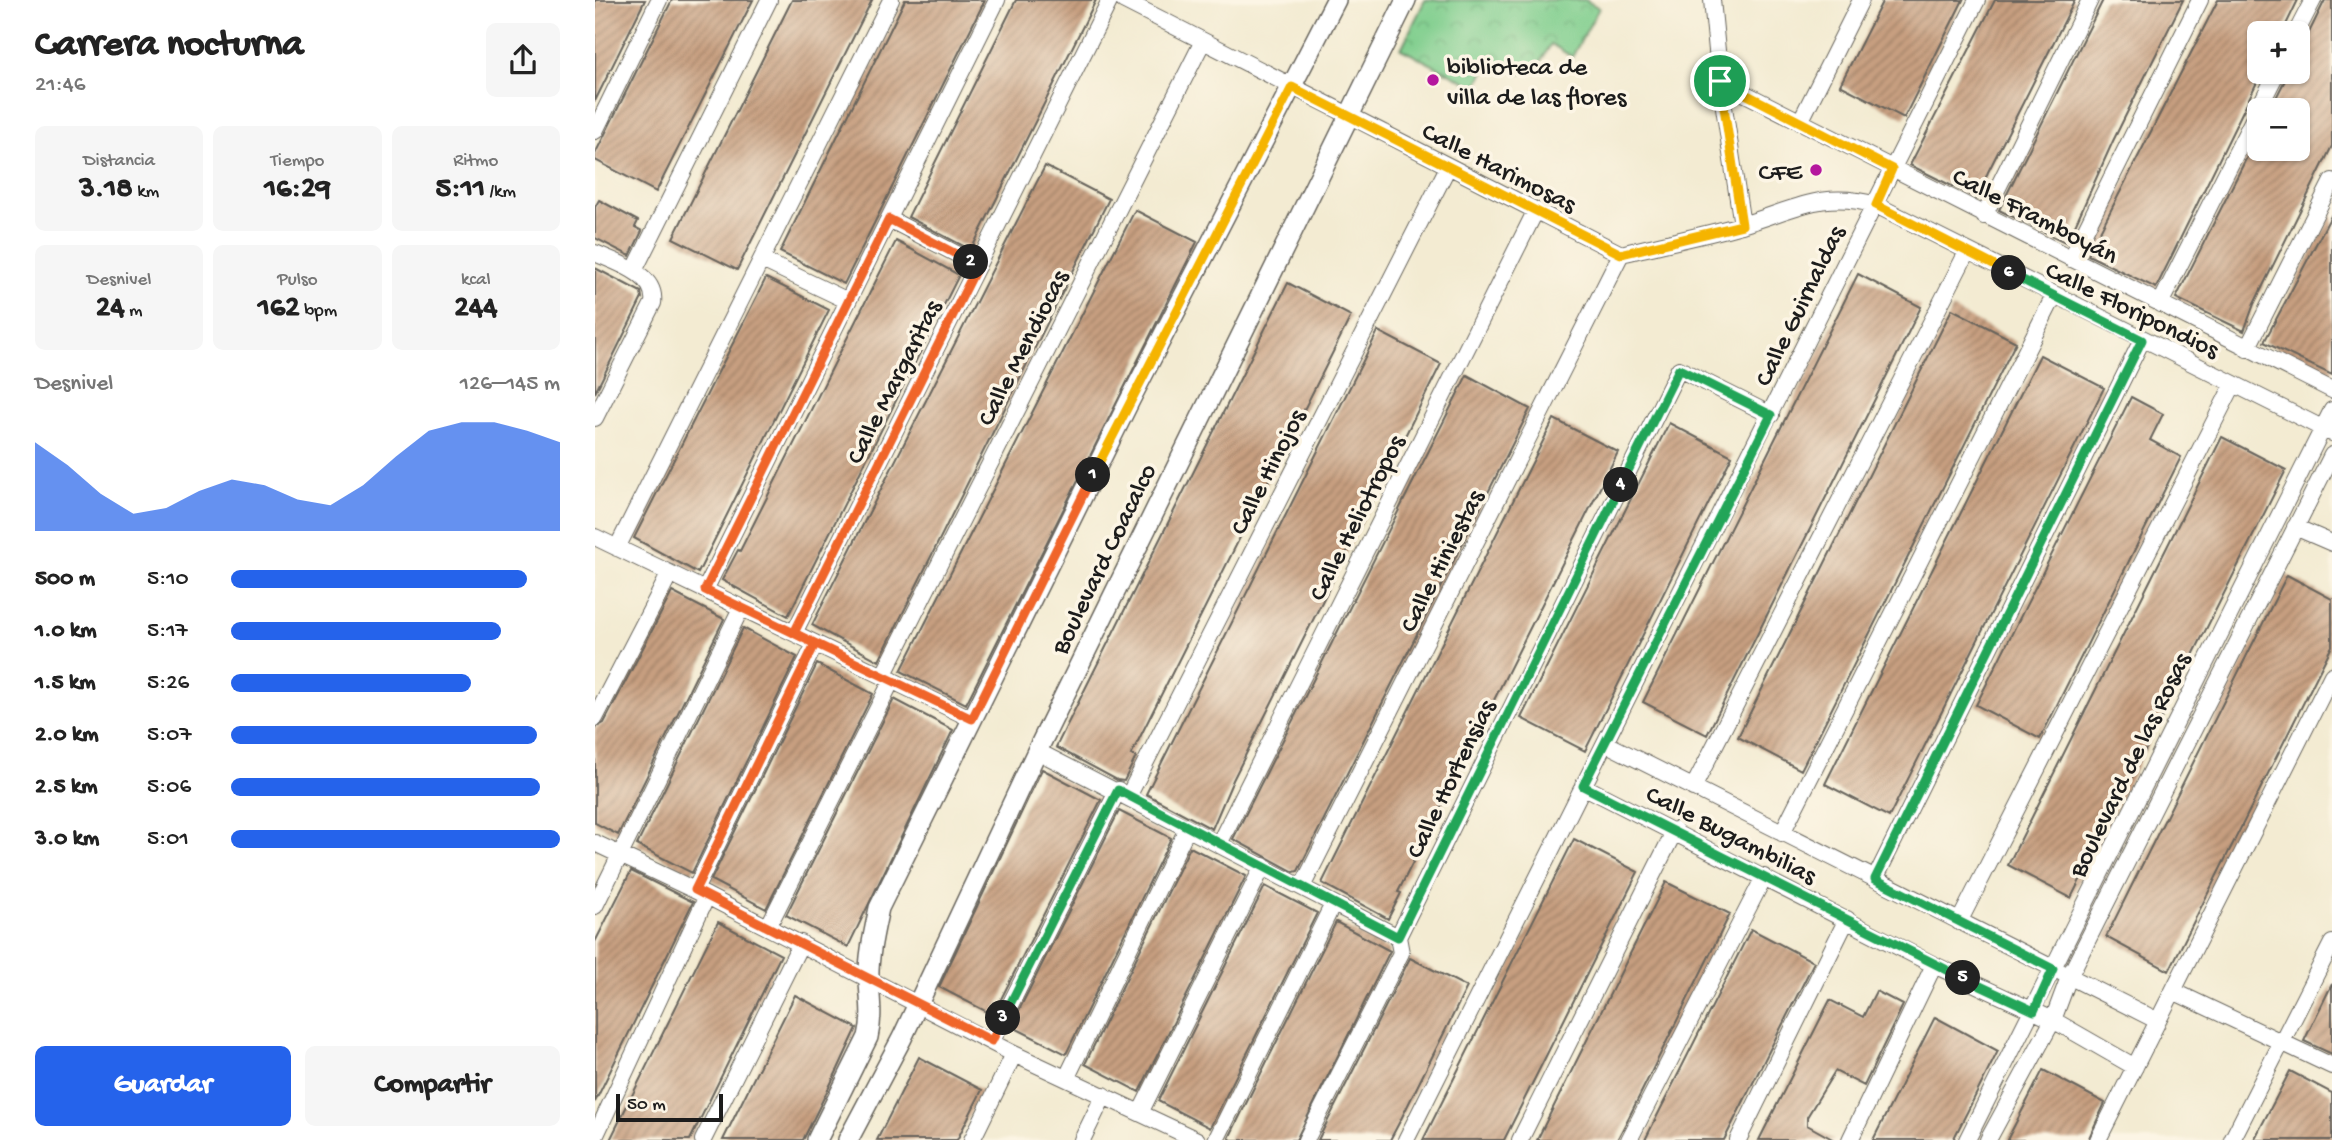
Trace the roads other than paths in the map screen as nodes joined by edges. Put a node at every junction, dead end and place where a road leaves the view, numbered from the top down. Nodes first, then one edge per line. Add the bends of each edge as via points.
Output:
1 (659, 0) edge
2 (769, 0) edge
3 (891, 0) edge
4 (997, 0) edge
5 (1110, 0) edge
6 (1123, 0) edge
7 (1336, 0) edge
8 (1406, 0) edge
9 (1712, 0) edge
10 (1861, 0) edge
11 (1977, 0) edge
12 (2090, 0) edge
13 (2200, 0) edge
14 (2313, 0) edge
15 (2302, 21) edge
16 (1202, 41) junction
17 (1720, 81) junction
18 (2271, 84) edge
19 (1292, 87) junction
20 (1348, 114) junction
21 (1800, 122) junction
22 (595, 131) edge
23 (1448, 167) junction
24 (1892, 169) junction
25 (2332, 181) edge
26 (1876, 205) junction
27 (1535, 212) junction
28 (1984, 216) junction
29 (889, 219) junction
30 (1742, 225) junction
31 (1967, 252) junction
32 (595, 253) edge
33 (1621, 254) junction
34 (2071, 259) junction
35 (762, 260) junction
36 (978, 265) junction
37 (634, 271) junction
38 (2054, 296) junction
39 (848, 301) junction
40 (2160, 304) junction
41 (2142, 340) junction
42 (2248, 349) junction
43 (2233, 385) junction
44 (2332, 390) edge
45 (2332, 410) edge
46 (1771, 415) junction
47 (595, 418) edge
48 (2327, 431) edge
49 (2332, 455) edge
50 (2295, 527) junction
51 (595, 537) edge
52 (2332, 543) edge
53 (617, 548) junction
54 (670, 573) junction
55 (705, 590) junction
56 (741, 608) junction
57 (794, 633) junction
58 (815, 644) junction
59 (2332, 675) edge
60 (888, 678) junction
61 (595, 718) edge
62 (972, 719) junction
63 (1605, 743) junction
64 (1037, 751) junction
65 (1583, 786) junction
66 (1693, 788) junction
67 (1123, 794) junction
68 (1187, 829) junction
69 (1675, 830) junction
70 (1782, 833) junction
71 (595, 843) edge
72 (1219, 844) junction
73 (619, 856) junction
74 (1263, 866) junction
75 (1763, 877) junction
76 (1875, 879) junction
77 (1302, 887) junction
78 (701, 893) junction
79 (1333, 904) junction
80 (595, 906) edge
81 (1847, 919) junction
82 (1959, 922) junction
83 (768, 927) junction
84 (1398, 937) junction
85 (801, 943) junction
86 (2332, 943) edge
87 (1934, 965) junction
88 (2053, 969) junction
89 (2069, 977) junction
90 (869, 981) junction
91 (2173, 991) junction
92 (918, 1004) junction
93 (2034, 1011) junction
94 (2053, 1020) junction
95 (2158, 1021) junction
96 (992, 1041) junction
97 (2280, 1042) junction
98 (1014, 1054) junction
99 (2332, 1066) edge
100 (2135, 1067) junction
101 (1067, 1077) junction
102 (1104, 1095) junction
103 (1140, 1113) junction
104 (595, 1137) edge
105 (1193, 1139) edge
106 (703, 1140) edge
107 (817, 1140) edge
108 (848, 1140) edge
109 (972, 1140) edge
110 (1082, 1140) edge
111 (1216, 1140) edge
112 (1306, 1140) edge
113 (1406, 1140) edge
114 (1520, 1140) edge
115 (1629, 1140) edge
116 (1738, 1140) edge
117 (1850, 1140) edge
118 (1967, 1140) edge
119 (1988, 1140) edge
120 (2098, 1140) edge
121 (2232, 1140) edge

1 - 22 street
2 - 37 street
3 - 35 street
4 - 29 street
5 - 36 street, Calle Margaritas
6 - 16 street, Calle Harimosas
7 - 19 main road, Boulevard Coacalco
8 - 20 main road, Boulevard Coacalco
9 - 17 street
10 - 21 street
11 - 24 street, Calle Guirnaldas
12 - 28 street
13 - 34 street
14 - 15 street
16 - 19 street, Calle Harimosas
16 - 60 street, Calle Mendiocas
17 - 21 street, Calle Framboyán
17 - 30 street
18 - 40 street
19 - 20 street, Calle Harimosas
19 - 62 main road, Boulevard Coacalco
20 - 23 street, Calle Harimosas
20 - 64 main road, Boulevard Coacalco
21 - 24 street, Calle Framboyán
23 - 27 street, Calle Harimosas
23 - 67 street, Calle Hinojos
24 - 26 street, Calle Guirnaldas
24 - 28 street, Calle Framboyán
25 - 42 street
26 - 30 street via 1850,197 1825,199
26 - 31 street, Calle Floripondios
26 - 46 street, Calle Guirnaldas
27 - 33 street, Calle Harimosas
27 - 72 street, Calle Heliotropos
28 - 34 street, Calle Framboyán
29 - 36 street
29 - 39 street
30 - 33 street
31 - 38 street, Calle Floripondios
31 - 66 street
32 - 37 street
33 - 77 street, Calle Hiniestas
34 - 40 street, Calle Framboyán
35 - 39 street
35 - 53 street
36 - 57 street, Calle Margaritas
37 - 47 street via 650,283 655,292 653,303
38 - 41 street, Calle Floripondios
38 - 70 street
39 - 55 street
40 - 42 street, Calle Framboyán
41 - 43 street, Calle Floripondios
41 - 76 street
42 - 44 street, Calle Framboyán
43 - 48 street, Calle Floripondios
43 - 82 street
45 - 48 street, Boulevard de las Rosas
46 - 63 street, Calle Guirnaldas
46 - 84 street, Calle Hortensias via 1679,369
48 - 88 street, Boulevard de las Rosas
49 - 50 street, Boulevard de las Rosas
50 - 52 street
50 - 89 street, Boulevard de las Rosas
51 - 53 street
53 - 54 street
54 - 55 street
54 - 61 street
55 - 56 street
56 - 57 street
56 - 73 street
57 - 58 street
58 - 60 street
58 - 78 street
59 - 91 street
60 - 62 street
60 - 83 street, Calle Mendiocas
62 - 90 main road, Boulevard Coacalco via 879,908
63 - 65 street, Calle Guirnaldas
63 - 66 street
64 - 67 street
64 - 92 main road, Boulevard Coacalco
65 - 69 street, Calle Bugambilias
65 - 113 street
66 - 70 street
67 - 68 street
67 - 96 street, Calle Hinojos
68 - 72 street
68 - 101 street
69 - 75 street, Calle Bugambilias
69 - 114 street
70 - 76 street
71 - 73 street
72 - 74 street
73 - 78 street
73 - 80 street
74 - 77 street
74 - 103 street
75 - 81 street, Calle Bugambilias
75 - 115 street
76 - 82 street
77 - 79 street
78 - 83 street
78 - 104 street
79 - 84 street
79 - 111 street
81 - 87 street, Calle Bugambilias
81 - 116 street
82 - 88 street
83 - 85 street
84 - 112 street via 1401,953
85 - 90 street
85 - 106 street
86 - 97 street
87 - 93 street, Calle Bugambilias
87 - 117 street
88 - 89 street
88 - 93 street, Boulevard de las Rosas
89 - 94 street, Boulevard de las Rosas
89 - 95 street
90 - 92 street
90 - 107 main road, Boulevard Coacalco via 872,1018 868,1037
91 - 95 street
91 - 97 street
92 - 96 street
92 - 108 main road, Boulevard Coacalco
93 - 94 street, Calle Bugambilias
93 - 118 street, Boulevard de las Rosas
94 - 100 street, Calle Bugambilias
94 - 119 street, Boulevard de las Rosas
95 - 100 street
96 - 98 street
97 - 99 street
97 - 121 street
98 - 101 street
98 - 109 street
100 - 120 street
101 - 102 street
102 - 103 street
102 - 110 street
103 - 105 street

